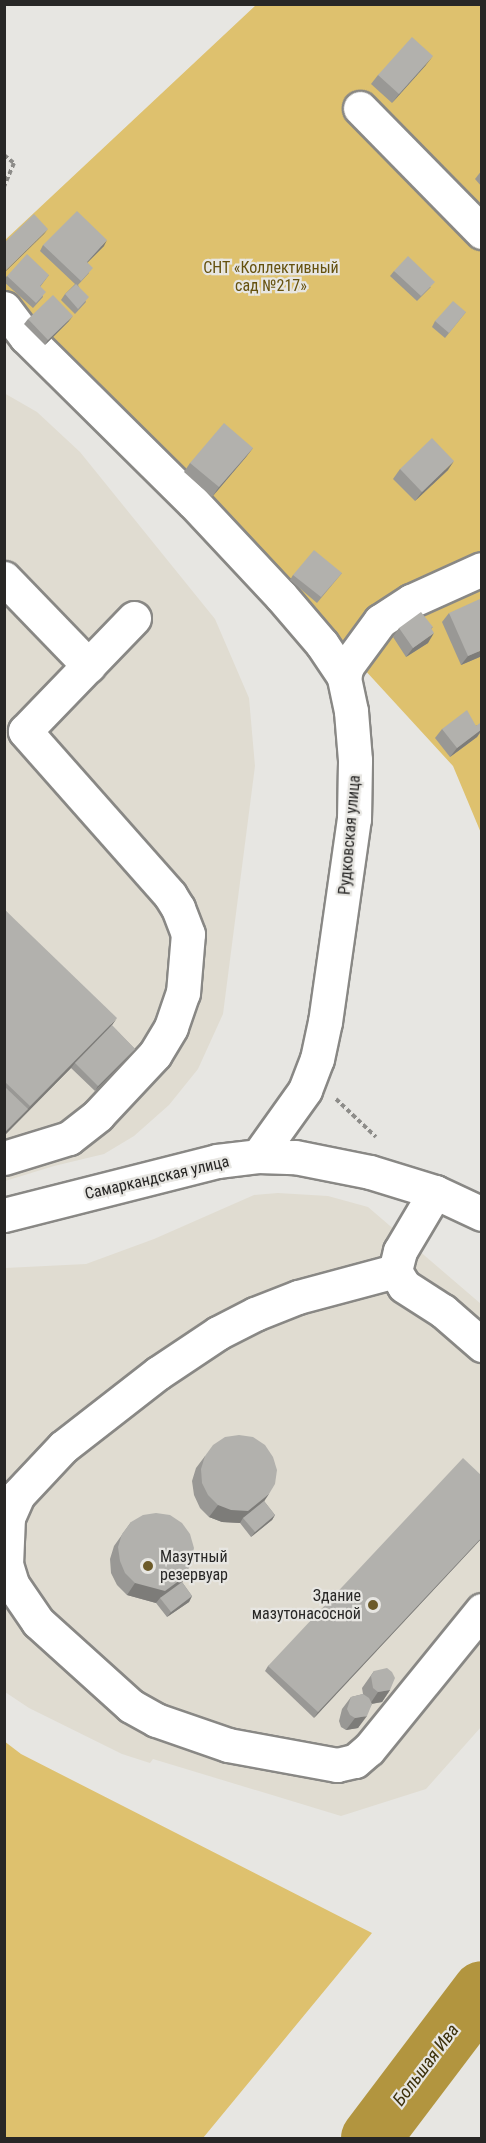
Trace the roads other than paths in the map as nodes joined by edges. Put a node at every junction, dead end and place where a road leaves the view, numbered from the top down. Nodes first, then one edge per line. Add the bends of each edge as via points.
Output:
1 (360, 108) dead end
2 (482, 232) edge
3 (4, 308) edge
4 (482, 569) edge
5 (4, 578) edge
6 (134, 618) dead end
7 (89, 666) junction
8 (344, 677) junction
9 (258, 1156) junction
10 (4, 1158) edge
11 (435, 1192) junction
12 (482, 1214) edge
13 (4, 1215) edge
14 (395, 1271) junction
15 (482, 1345) edge
16 (482, 1610) edge

1 - 2 street
3 - 8 street via 26,337 193,502 281,596
4 - 8 street via 411,601 380,621 352,656
5 - 7 street
6 - 7 street
7 - 10 street via 25,732 178,908 188,934 183,993 171,1027 155,1054 98,1115 69,1138
8 - 9 street, Рудковская улица via 355,760 354,819 333,975 312,1076 296,1106
9 - 11 street, Самаркандская улица via 333,1163
9 - 13 street, Самаркандская улица via 217,1161
11 - 12 street, Самаркандская улица
11 - 14 street via 400,1251
14 - 15 street via 404,1286 443,1311
14 - 16 street via 255,1314 158,1373 63,1447 18,1495 8,1517 6,1564 12,1584 38,1622 131,1706 156,1720 228,1745 337,1765 355,1761 369,1749

